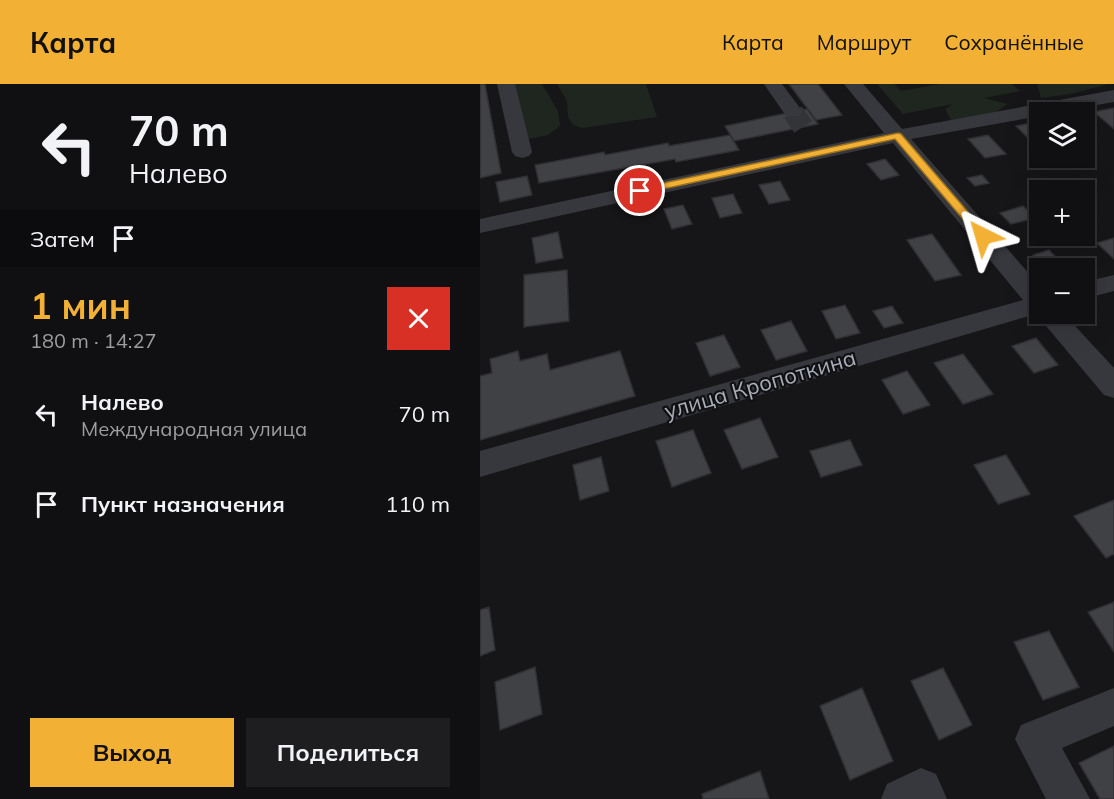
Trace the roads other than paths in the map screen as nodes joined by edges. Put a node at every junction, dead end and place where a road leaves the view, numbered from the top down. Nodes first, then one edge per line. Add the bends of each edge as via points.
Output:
1 (506, 84) edge
2 (773, 84) edge
3 (853, 84) edge
4 (1114, 96) edge
5 (793, 112) tunnel mouth
6 (898, 136) junction
7 (522, 152) dead end
8 (480, 226) edge
9 (1114, 283) edge
10 (1095, 288) edge
11 (1029, 291) edge
12 (1029, 307) edge
13 (1058, 324) edge
14 (1114, 387) edge
15 (480, 464) edge
16 (1114, 706) edge
17 (902, 799) edge
18 (926, 799) edge
19 (1069, 799) edge

1 - 7 street
2 - 5 street
3 - 6 street
4 - 6 street
6 - 8 street via 816,144
6 - 11 street
9 - 10 street
12 - 15 street, улица Кропоткина
13 - 14 street
16 - 19 street via 1035,739
17 - 18 street via 921,789

